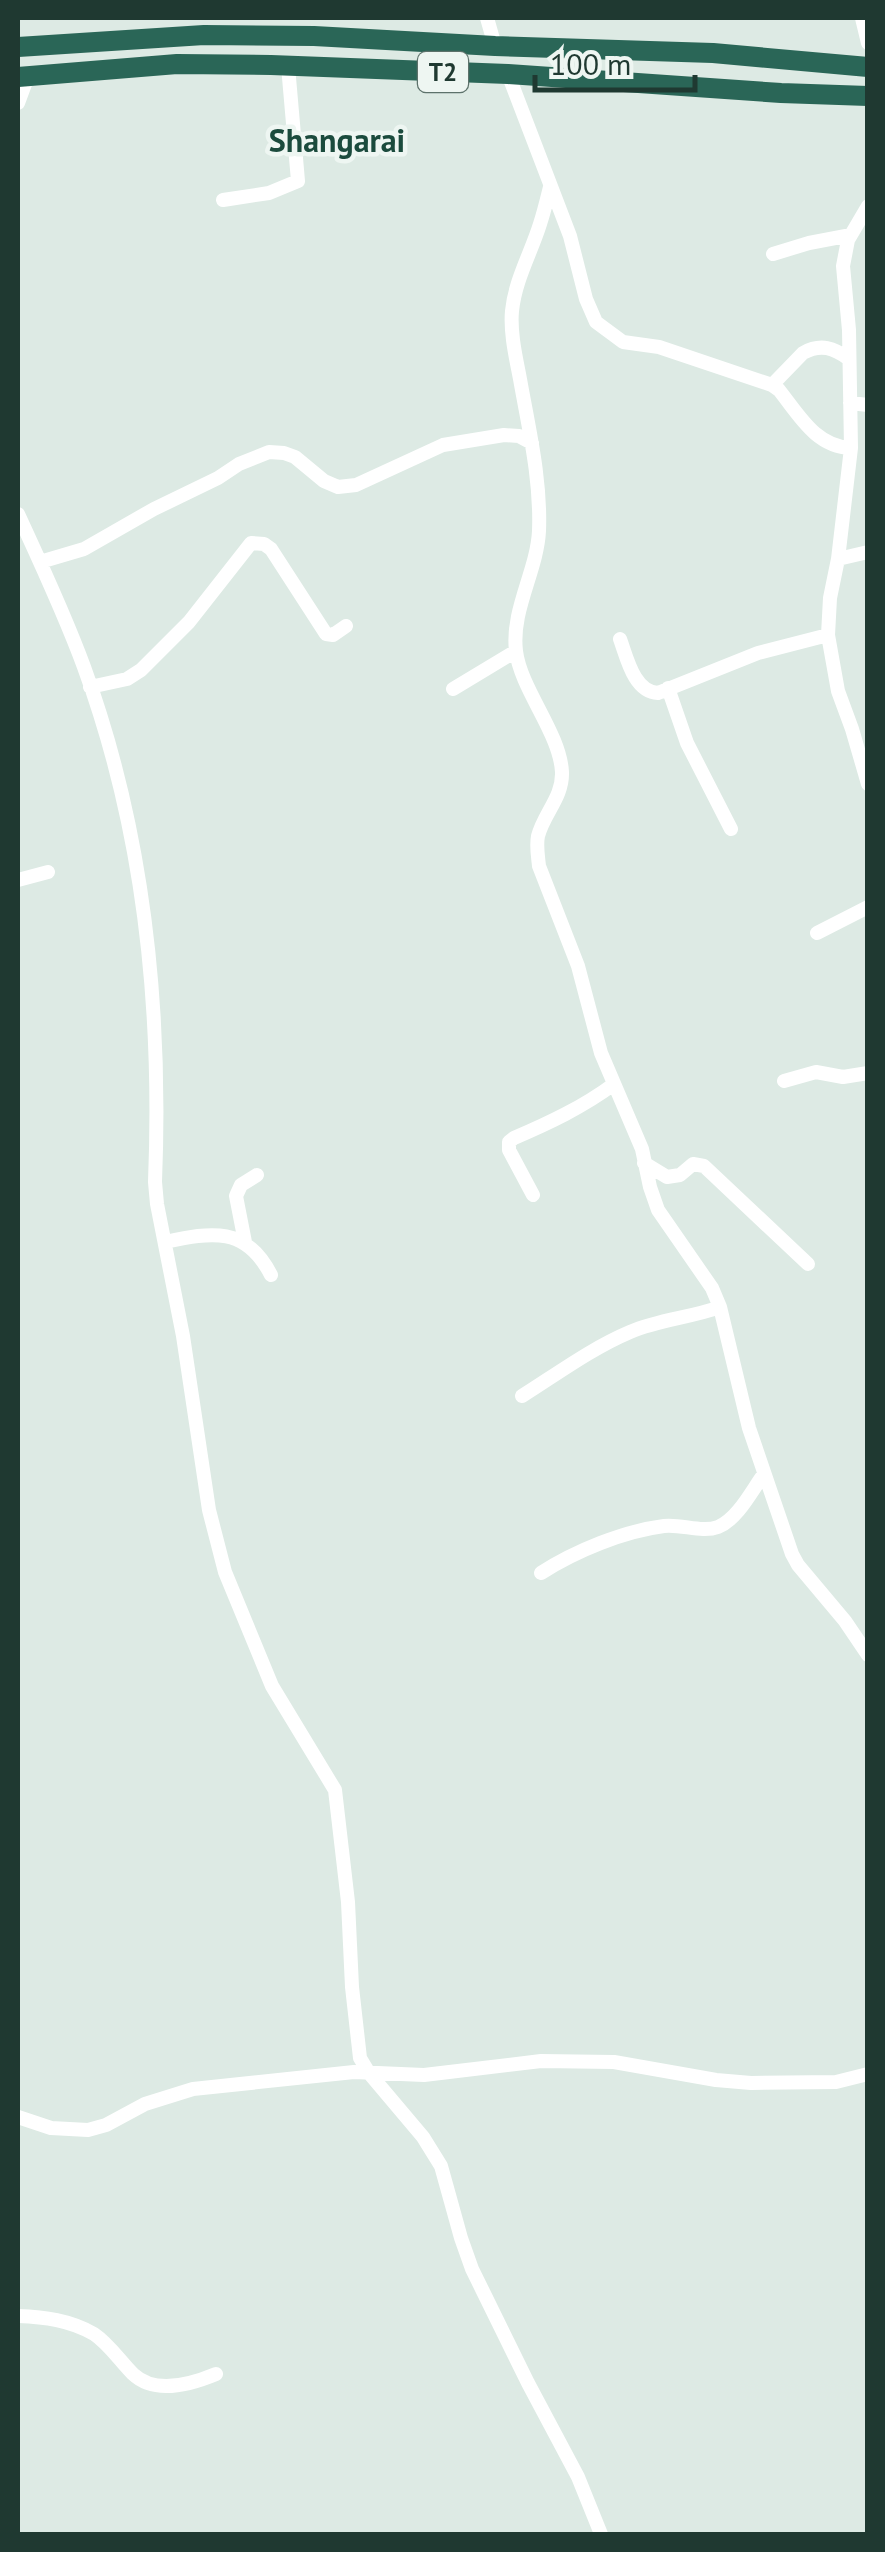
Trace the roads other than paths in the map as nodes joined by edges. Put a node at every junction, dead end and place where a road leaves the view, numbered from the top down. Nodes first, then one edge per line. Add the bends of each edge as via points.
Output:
1 (487, 18) edge
2 (862, 18) edge
3 (868, 43) edge
4 (495, 46) junction
5 (18, 47) edge
6 (714, 53) junction
7 (785, 60) junction
8 (288, 66) junction
9 (868, 67) edge
10 (508, 74) junction
11 (23, 77) edge
12 (710, 86) junction
13 (782, 93) junction
14 (868, 96) edge
15 (18, 103) edge
16 (550, 187) junction
17 (223, 200) dead end
18 (868, 206) edge
19 (850, 235) junction
20 (773, 254) dead end
21 (849, 360) junction
22 (772, 385) junction
23 (850, 403) junction
24 (868, 405) edge
25 (532, 443) junction
26 (851, 448) junction
27 (20, 524) edge
28 (868, 552) edge
29 (838, 559) junction
30 (40, 562) junction
31 (346, 626) dead end
32 (828, 634) junction
33 (620, 638) dead end
34 (516, 650) junction
35 (90, 687) junction
36 (668, 688) junction
37 (453, 689) dead end
38 (866, 776) edge
39 (731, 829) dead end
40 (48, 872) dead end
41 (18, 880) edge
42 (868, 907) edge
43 (817, 934) dead end
44 (868, 1073) edge
45 (784, 1080) dead end
46 (614, 1084) junction
47 (644, 1163) junction
48 (257, 1174) dead end
49 (533, 1195) dead end
50 (164, 1242) junction
51 (245, 1242) junction
52 (808, 1264) dead end
53 (272, 1275) dead end
54 (720, 1307) junction
55 (522, 1396) dead end
56 (764, 1474) junction
57 (541, 1573) dead end
58 (868, 1655) edge
59 (368, 2073) junction
60 (868, 2074) edge
61 (18, 2116) edge
62 (18, 2316) edge
63 (216, 2374) dead end
64 (601, 2534) edge

1 - 4 street
2 - 3 street
4 - 5 highway, T2 via 204,36
4 - 6 highway, T2
6 - 7 highway, T2
6 - 12 highway
7 - 9 highway, T2
7 - 13 highway
8 - 10 highway, T2
8 - 11 highway, T2 via 177,64
8 - 17 street via 298,180 269,193
10 - 12 highway, T2
10 - 16 street
11 - 15 street
12 - 13 highway, T2
13 - 14 highway, T2
16 - 22 street via 592,316 601,326 623,342 659,346
16 - 25 street via 512,308
18 - 19 street
19 - 20 street
19 - 21 street via 842,266
21 - 22 street via 829,347 809,350
21 - 23 street
22 - 26 street via 822,440
23 - 24 street
23 - 26 street
25 - 30 street via 512,435 443,446 356,486 338,487 295,457 269,452 84,549
25 - 34 street via 537,547
26 - 29 street
27 - 30 street
28 - 29 street
29 - 32 street
30 - 35 street
31 - 35 street via 326,634 270,549 251,543 141,670
32 - 36 street
32 - 38 street via 838,691
33 - 36 street via 642,688
34 - 37 street
34 - 46 street via 562,772 539,831 539,866
35 - 50 street via 120,792 148,941 157,1068 155,1182
36 - 39 street via 687,743
40 - 41 street
42 - 43 street
44 - 45 street via 816,1072
46 - 47 street
46 - 49 street via 509,1142
47 - 52 street via 668,1177 693,1164 704,1166
47 - 54 street via 658,1210
48 - 51 street via 236,1196
50 - 51 street via 190,1236
50 - 59 street via 208,1510 226,1572 272,1686 335,1790 358,2046
51 - 53 street
54 - 55 street via 629,1332
54 - 56 street
56 - 57 street via 716,1528 668,1526 625,1535
56 - 58 street via 792,1554
59 - 60 street via 424,2076 580,2060 751,2083 836,2082
59 - 61 street via 192,2089 94,2129 51,2128
59 - 64 street via 414,2124 440,2166 472,2269
62 - 63 street via 79,2326 98,2336 135,2376 151,2382 172,2386

